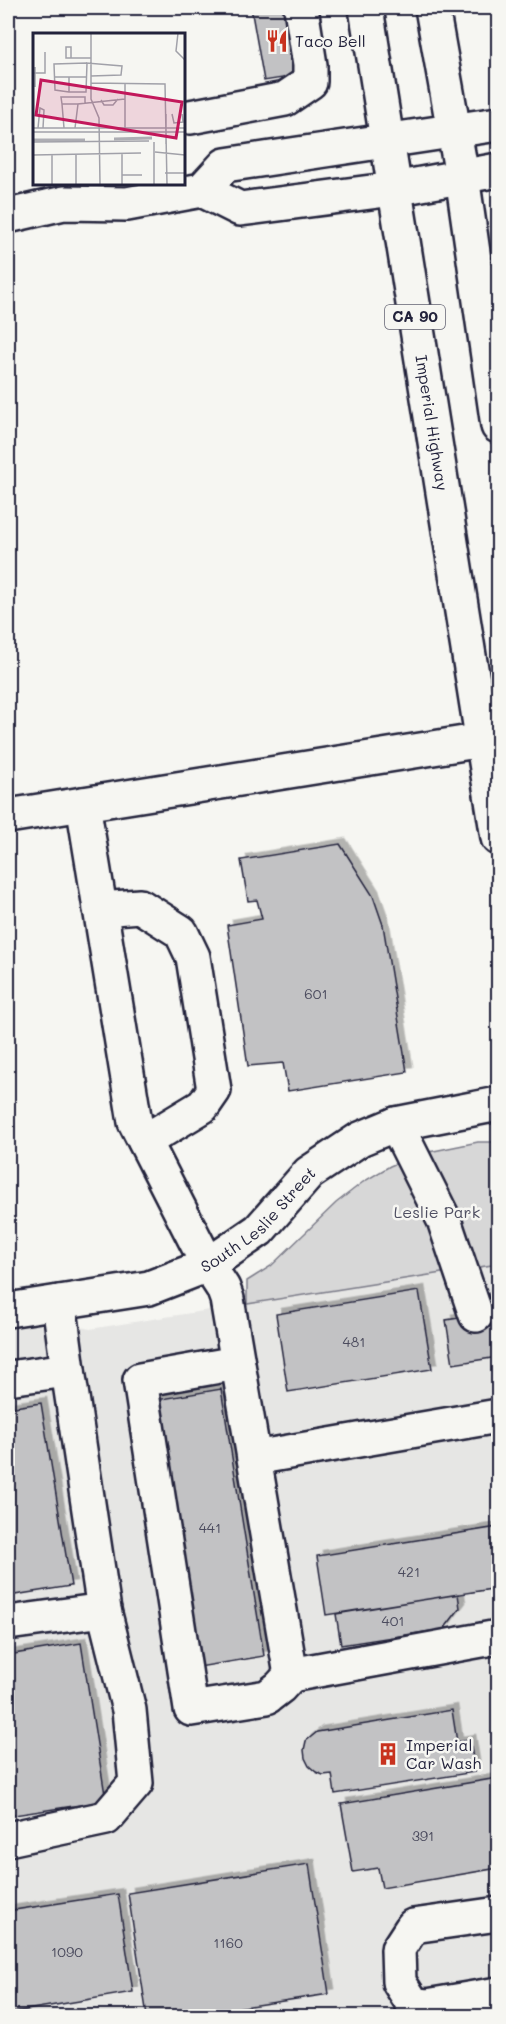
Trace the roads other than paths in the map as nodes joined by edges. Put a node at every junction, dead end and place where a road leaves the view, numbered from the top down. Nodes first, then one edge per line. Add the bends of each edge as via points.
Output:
1 (301, 8) edge
2 (366, 8) edge
3 (432, 8) edge
4 (190, 117) dead end
5 (498, 124) edge
6 (454, 131) junction
7 (387, 140) junction
8 (498, 170) edge
9 (462, 176) junction
10 (394, 189) junction
11 (202, 190) junction
12 (8, 216) edge
13 (498, 426) edge
14 (483, 740) junction
15 (83, 804) junction
16 (8, 816) edge
17 (498, 838) edge
18 (100, 909) junction
19 (498, 1104) edge
20 (396, 1124) junction
21 (145, 1141) junction
22 (208, 1265) junction
23 (59, 1302) junction
24 (8, 1310) edge
25 (476, 1315) dead end
26 (237, 1363) junction
27 (68, 1370) junction
28 (8, 1378) edge
29 (498, 1416) edge
30 (254, 1458) junction
31 (104, 1610) junction
32 (8, 1623) edge
33 (498, 1637) edge
34 (291, 1675) junction
35 (8, 1839) edge
36 (498, 1914) edge
37 (498, 1994) edge

1 - 4 main road via 310,82 285,99
2 - 7 main road, Imperial Highway / CA 90
3 - 6 main road
5 - 6 main road
6 - 7 main road
6 - 9 main road
7 - 10 main road, Imperial Highway / CA 90
7 - 11 main road via 225,165
8 - 9 main road
9 - 10 main road
9 - 13 main road
10 - 11 main road via 240,209
10 - 14 main road, Imperial Highway / CA 90
11 - 12 main road via 127,204 64,203
14 - 15 main road
14 - 17 main road, Imperial Highway / CA 90
15 - 16 main road
15 - 18 main road
18 - 21 main road via 135,1122
18 - 21 main road via 140,906 181,932 193,957 214,1090 203,1106
19 - 20 main road, South Leslie Street
20 - 22 main road, South Leslie Street via 360,1139 309,1173 259,1230
20 - 25 main road via 444,1220
21 - 22 main road
22 - 23 main road, South Leslie Street via 149,1288
22 - 26 main road via 227,1299
23 - 24 main road, South Leslie Street
23 - 27 main road
26 - 30 main road
26 - 34 main road via 140,1380 191,1710 267,1697
27 - 28 main road
27 - 31 main road
29 - 30 main road
30 - 34 main road
31 - 32 main road
31 - 35 main road via 129,1710 136,1783 106,1818
33 - 34 main road
36 - 37 main road via 413,1926 398,1949 399,1982 412,2004 428,2006

